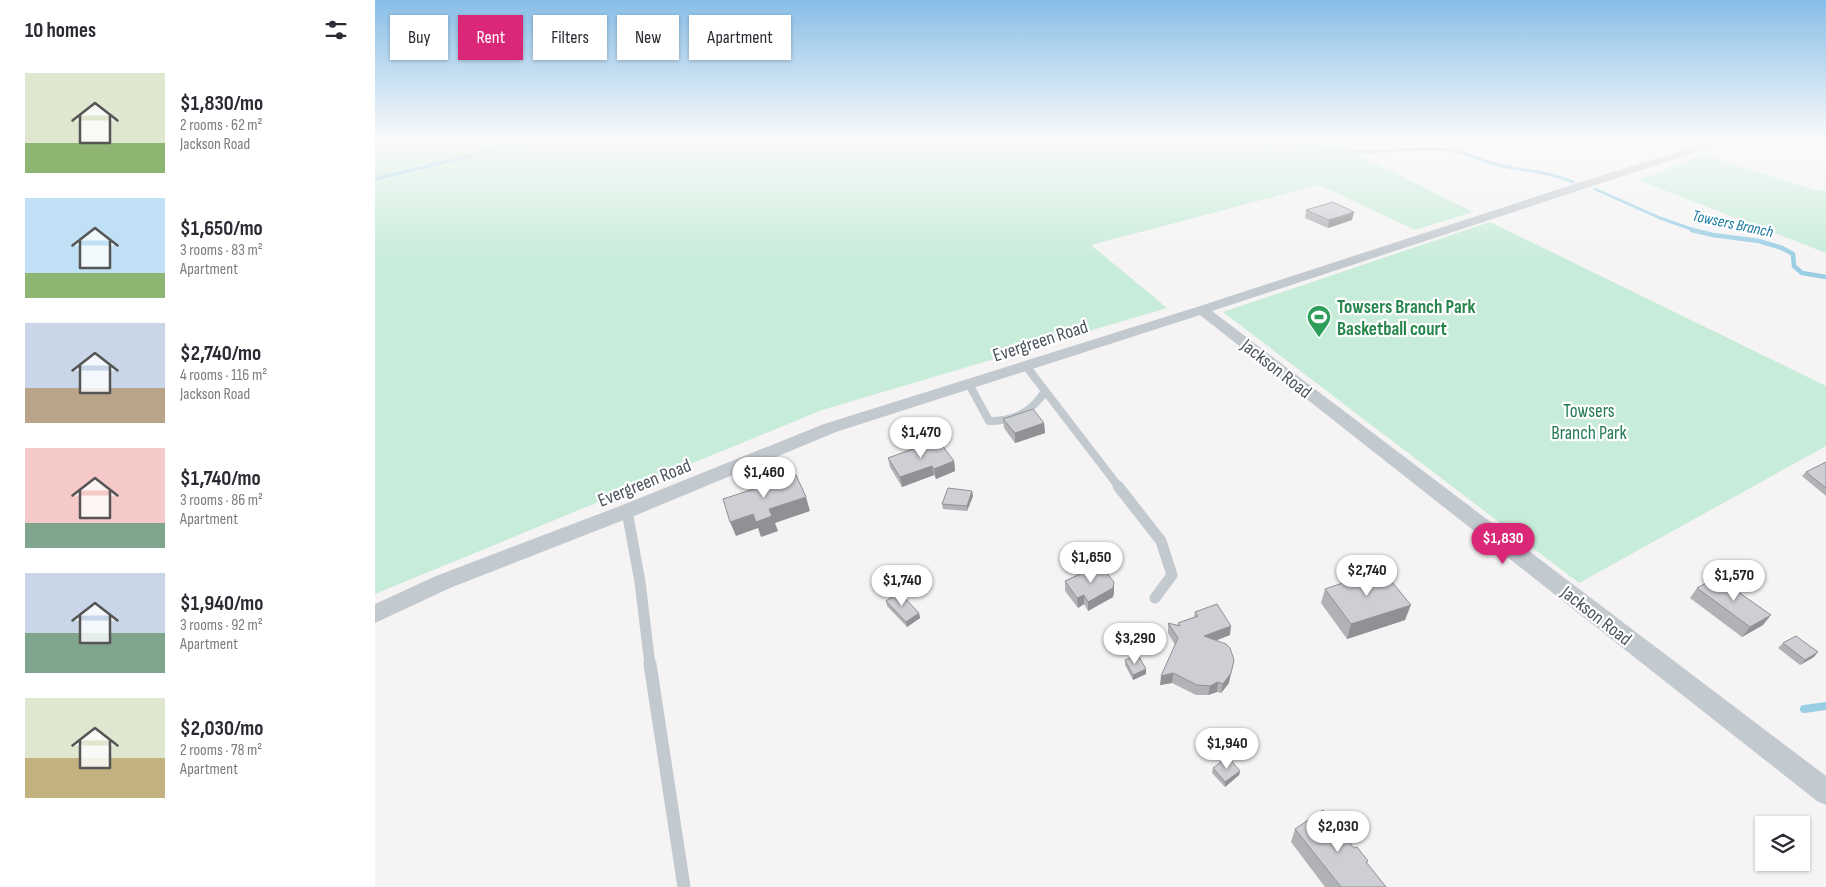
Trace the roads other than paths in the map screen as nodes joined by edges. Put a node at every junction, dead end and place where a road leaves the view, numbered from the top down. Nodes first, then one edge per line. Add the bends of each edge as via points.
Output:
1 (1597, 180) edge
2 (1203, 310) junction
3 (1026, 366) junction
4 (969, 384) junction
5 (1045, 391) junction
6 (627, 511) junction
7 (1155, 598) dead end
8 (375, 614) edge
9 (1826, 792) edge
10 (684, 887) edge

1 - 2 street, Evergreen Road
2 - 3 street, Evergreen Road
2 - 9 street, Jackson Road
3 - 4 street, Evergreen Road
3 - 5 lane
4 - 5 lane via 989,421 995,422 1028,412 1040,402
4 - 6 street, Evergreen Road via 830,428
5 - 7 lane via 1161,542 1172,575
6 - 8 street, Evergreen Road via 443,582
6 - 10 lane

